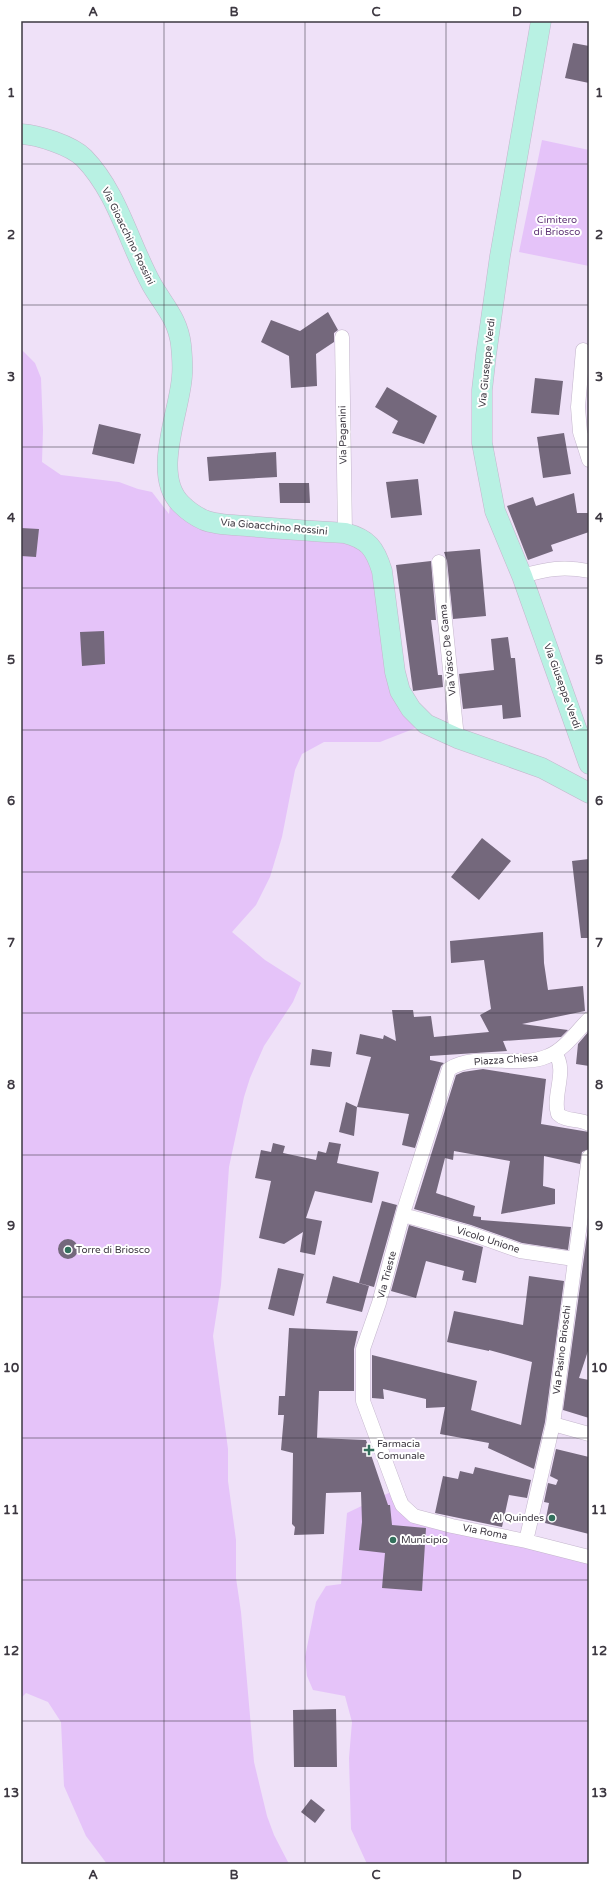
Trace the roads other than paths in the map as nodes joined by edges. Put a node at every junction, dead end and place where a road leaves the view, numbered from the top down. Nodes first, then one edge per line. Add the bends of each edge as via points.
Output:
1 (541, 21) edge
2 (21, 134) edge
3 (342, 337) dead end
4 (583, 350) dead end
5 (589, 460) edge
6 (345, 533) junction
7 (439, 562) dead end
8 (589, 571) edge
9 (522, 576) junction
10 (457, 738) junction
11 (589, 761) edge
12 (589, 793) edge
13 (589, 1020) edge
14 (560, 1049) junction
15 (457, 1064) joint
16 (589, 1124) edge
17 (589, 1157) edge
18 (403, 1215) junction
19 (574, 1259) junction
20 (553, 1424) junction
21 (589, 1434) edge
22 (395, 1490) joint
23 (526, 1541) junction
24 (589, 1557) edge

1 - 9 street, Via Giuseppe Verdi via 500,256 482,390 482,443 495,512
2 - 6 street, Via Gioacchino Rossini via 58,143 83,157 101,181 123,221 152,285 170,311 179,330 182,377 168,448 168,472 172,488 180,502 191,513 206,520 242,526
3 - 6 street, Via Paganini
4 - 5 street via 578,407 580,432
6 - 10 street, Via Gioacchino Rossini via 358,536 370,545 377,555 382,571 395,672 404,700 426,724
7 - 10 street, Via Vasco De Gama
8 - 9 street via 573,568 547,569
9 - 11 street, Via Giuseppe Verdi
10 - 12 street, Via Gioacchino Rossini via 542,768
13 - 14 street
14 - 15 street, Piazza Chiesa via 537,1060
14 - 16 street via 561,1065 556,1104 558,1114 561,1118
15 - 18 street, Via Trieste via 449,1069
17 - 19 street, Via Pasino Brioschi
18 - 19 street, Vicolo Unione via 463,1231 520,1251
18 - 22 street, Via Trieste via 380,1303 363,1348 362,1364 363,1401
19 - 20 street, Via Pasino Brioschi
20 - 21 street
20 - 23 street, Via Pasino Brioschi
22 - 23 street, Via Roma via 402,1505 414,1516
23 - 24 street, Via Roma

